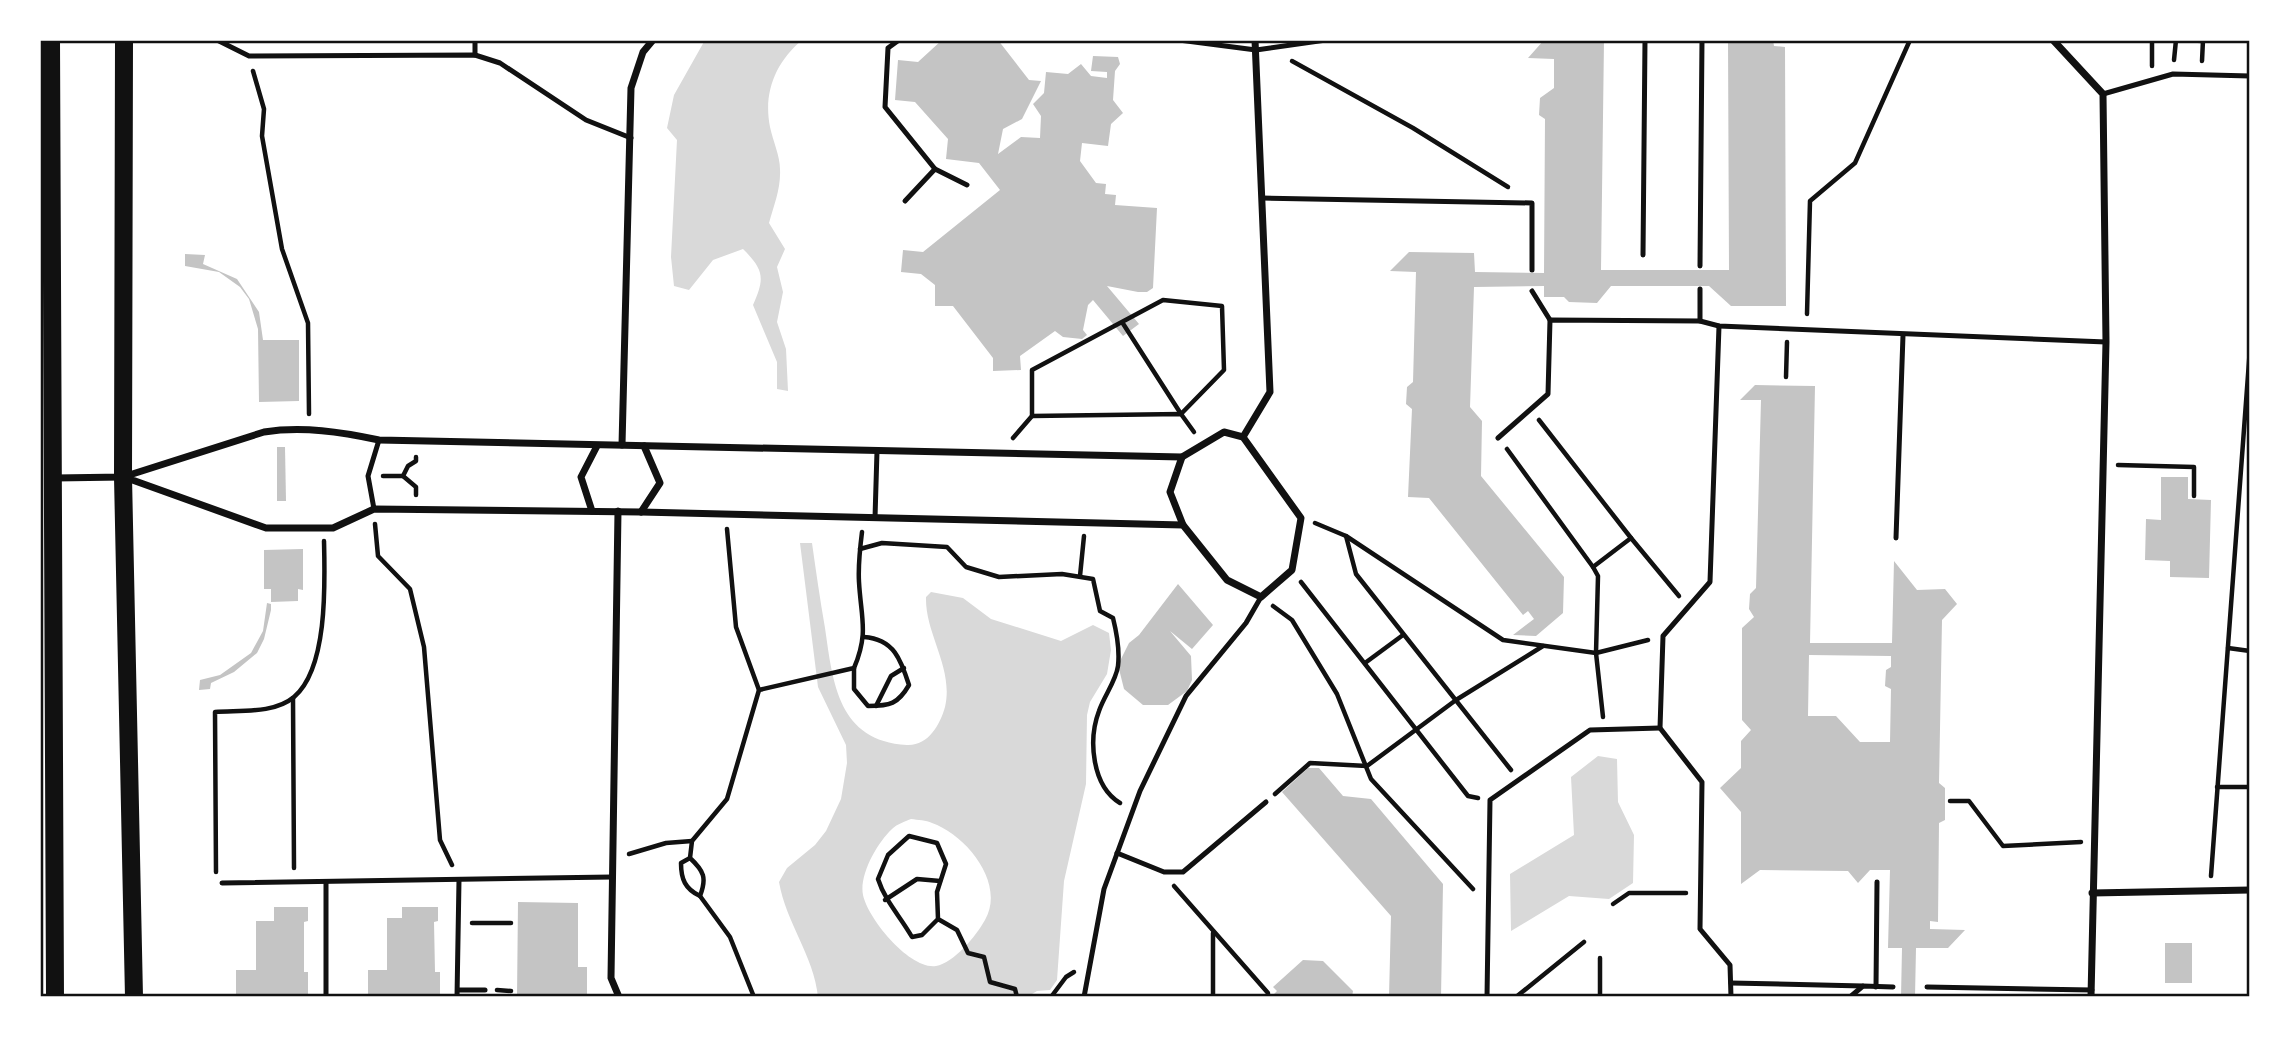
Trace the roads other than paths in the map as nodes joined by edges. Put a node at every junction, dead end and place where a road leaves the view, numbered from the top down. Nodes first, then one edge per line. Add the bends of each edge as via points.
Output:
1 (51, 40) edge
2 (124, 40) edge
3 (217, 40) edge
4 (475, 40) edge
5 (653, 40) edge
6 (899, 40) edge
7 (1179, 40) edge
8 (1255, 40) edge
9 (1325, 40) edge
10 (1645, 40) edge
11 (1702, 40) edge
12 (2053, 40) edge
13 (1256, 50) junction
14 (475, 55) junction
15 (2250, 76) edge
16 (2103, 94) junction
17 (631, 138) junction
18 (935, 169) junction
19 (967, 186) dead end
20 (1262, 198) junction
21 (905, 201) dead end
22 (1643, 255) dead end
23 (1700, 266) dead end
24 (1532, 270) dead end
25 (1700, 289) dead end
26 (1532, 291) dead end
27 (1550, 320) junction
28 (1700, 321) junction
29 (1719, 326) junction
30 (1903, 335) junction
31 (2106, 342) junction
32 (1243, 437) junction
33 (1498, 438) road end
34 (379, 440) junction
35 (622, 445) junction
36 (597, 446) junction
37 (644, 446) junction
38 (877, 451) junction
39 (1182, 457) junction
40 (123, 477) junction
41 (55, 478) junction
42 (374, 509) junction
43 (592, 511) junction
44 (618, 511) junction
45 (641, 512) junction
46 (875, 518) junction
47 (1183, 525) junction
48 (1896, 538) dead end
49 (1261, 597) junction
50 (1660, 728) junction
51 (1266, 802) road end
52 (1117, 853) junction
53 (612, 877) junction
54 (459, 880) junction
55 (1877, 882) dead end
56 (222, 883) road end
57 (326, 883) junction
58 (2250, 890) edge
59 (2091, 893) junction
60 (1731, 983) junction
61 (1863, 986) junction
62 (1876, 987) junction
63 (1893, 987) dead end
64 (1927, 988) dead end
65 (485, 990) dead end
66 (2091, 993) edge
67 (458, 994) edge
68 (55, 997) edge
69 (134, 997) edge
70 (326, 997) edge
71 (619, 997) edge
72 (1084, 997) edge
73 (1487, 997) edge
74 (1731, 997) edge
75 (1850, 997) edge

1 - 41 main road
2 - 40 main road
3 - 14 lane via 249,56
4 - 14 lane
5 - 17 street via 643,52 631,88
6 - 18 lane via 888,48 885,107
7 - 13 lane
8 - 13 street
9 - 13 lane
10 - 22 lane
11 - 23 lane
12 - 16 street
13 - 20 street
14 - 17 lane via 500,62 586,120
15 - 16 lane via 2174,74
16 - 31 street
17 - 35 street
18 - 19 lane
18 - 21 lane
20 - 24 lane via 1532,202
20 - 32 street via 1269,392
25 - 28 lane
26 - 27 lane
27 - 28 lane
27 - 33 lane via 1548,394
28 - 29 lane
29 - 30 lane
29 - 50 lane via 1710,582 1663,636
30 - 31 lane
30 - 48 lane
31 - 59 street
32 - 39 street via 1224,432
32 - 49 street via 1301,518 1292,570
34 - 36 street
34 - 40 street via 330,430 264,432
34 - 42 lane via 368,476
35 - 36 street
35 - 37 street
36 - 43 street via 581,477
37 - 38 street
37 - 45 street via 660,483
38 - 39 street
38 - 46 lane
39 - 47 street via 1170,492
40 - 41 street
40 - 42 street via 266,528 333,528
40 - 69 main road
41 - 68 main road
42 - 43 street
43 - 44 street
44 - 45 street
44 - 53 street
45 - 46 street
46 - 47 street
47 - 49 street via 1227,580
49 - 52 lane via 1247,623 1186,696
50 - 60 lane via 1702,782 1700,929 1731,965
50 - 73 lane via 1590,730 1490,800
51 - 52 lane via 1183,872 1164,872
52 - 72 lane via 1104,889
53 - 54 lane
53 - 71 street via 611,978
54 - 57 lane
54 - 67 lane
55 - 62 lane
56 - 57 lane
57 - 70 lane
58 - 59 street
59 - 66 street
60 - 61 lane
60 - 74 lane
61 - 62 lane
61 - 75 lane
62 - 63 lane
64 - 66 lane
65 - 67 lane

